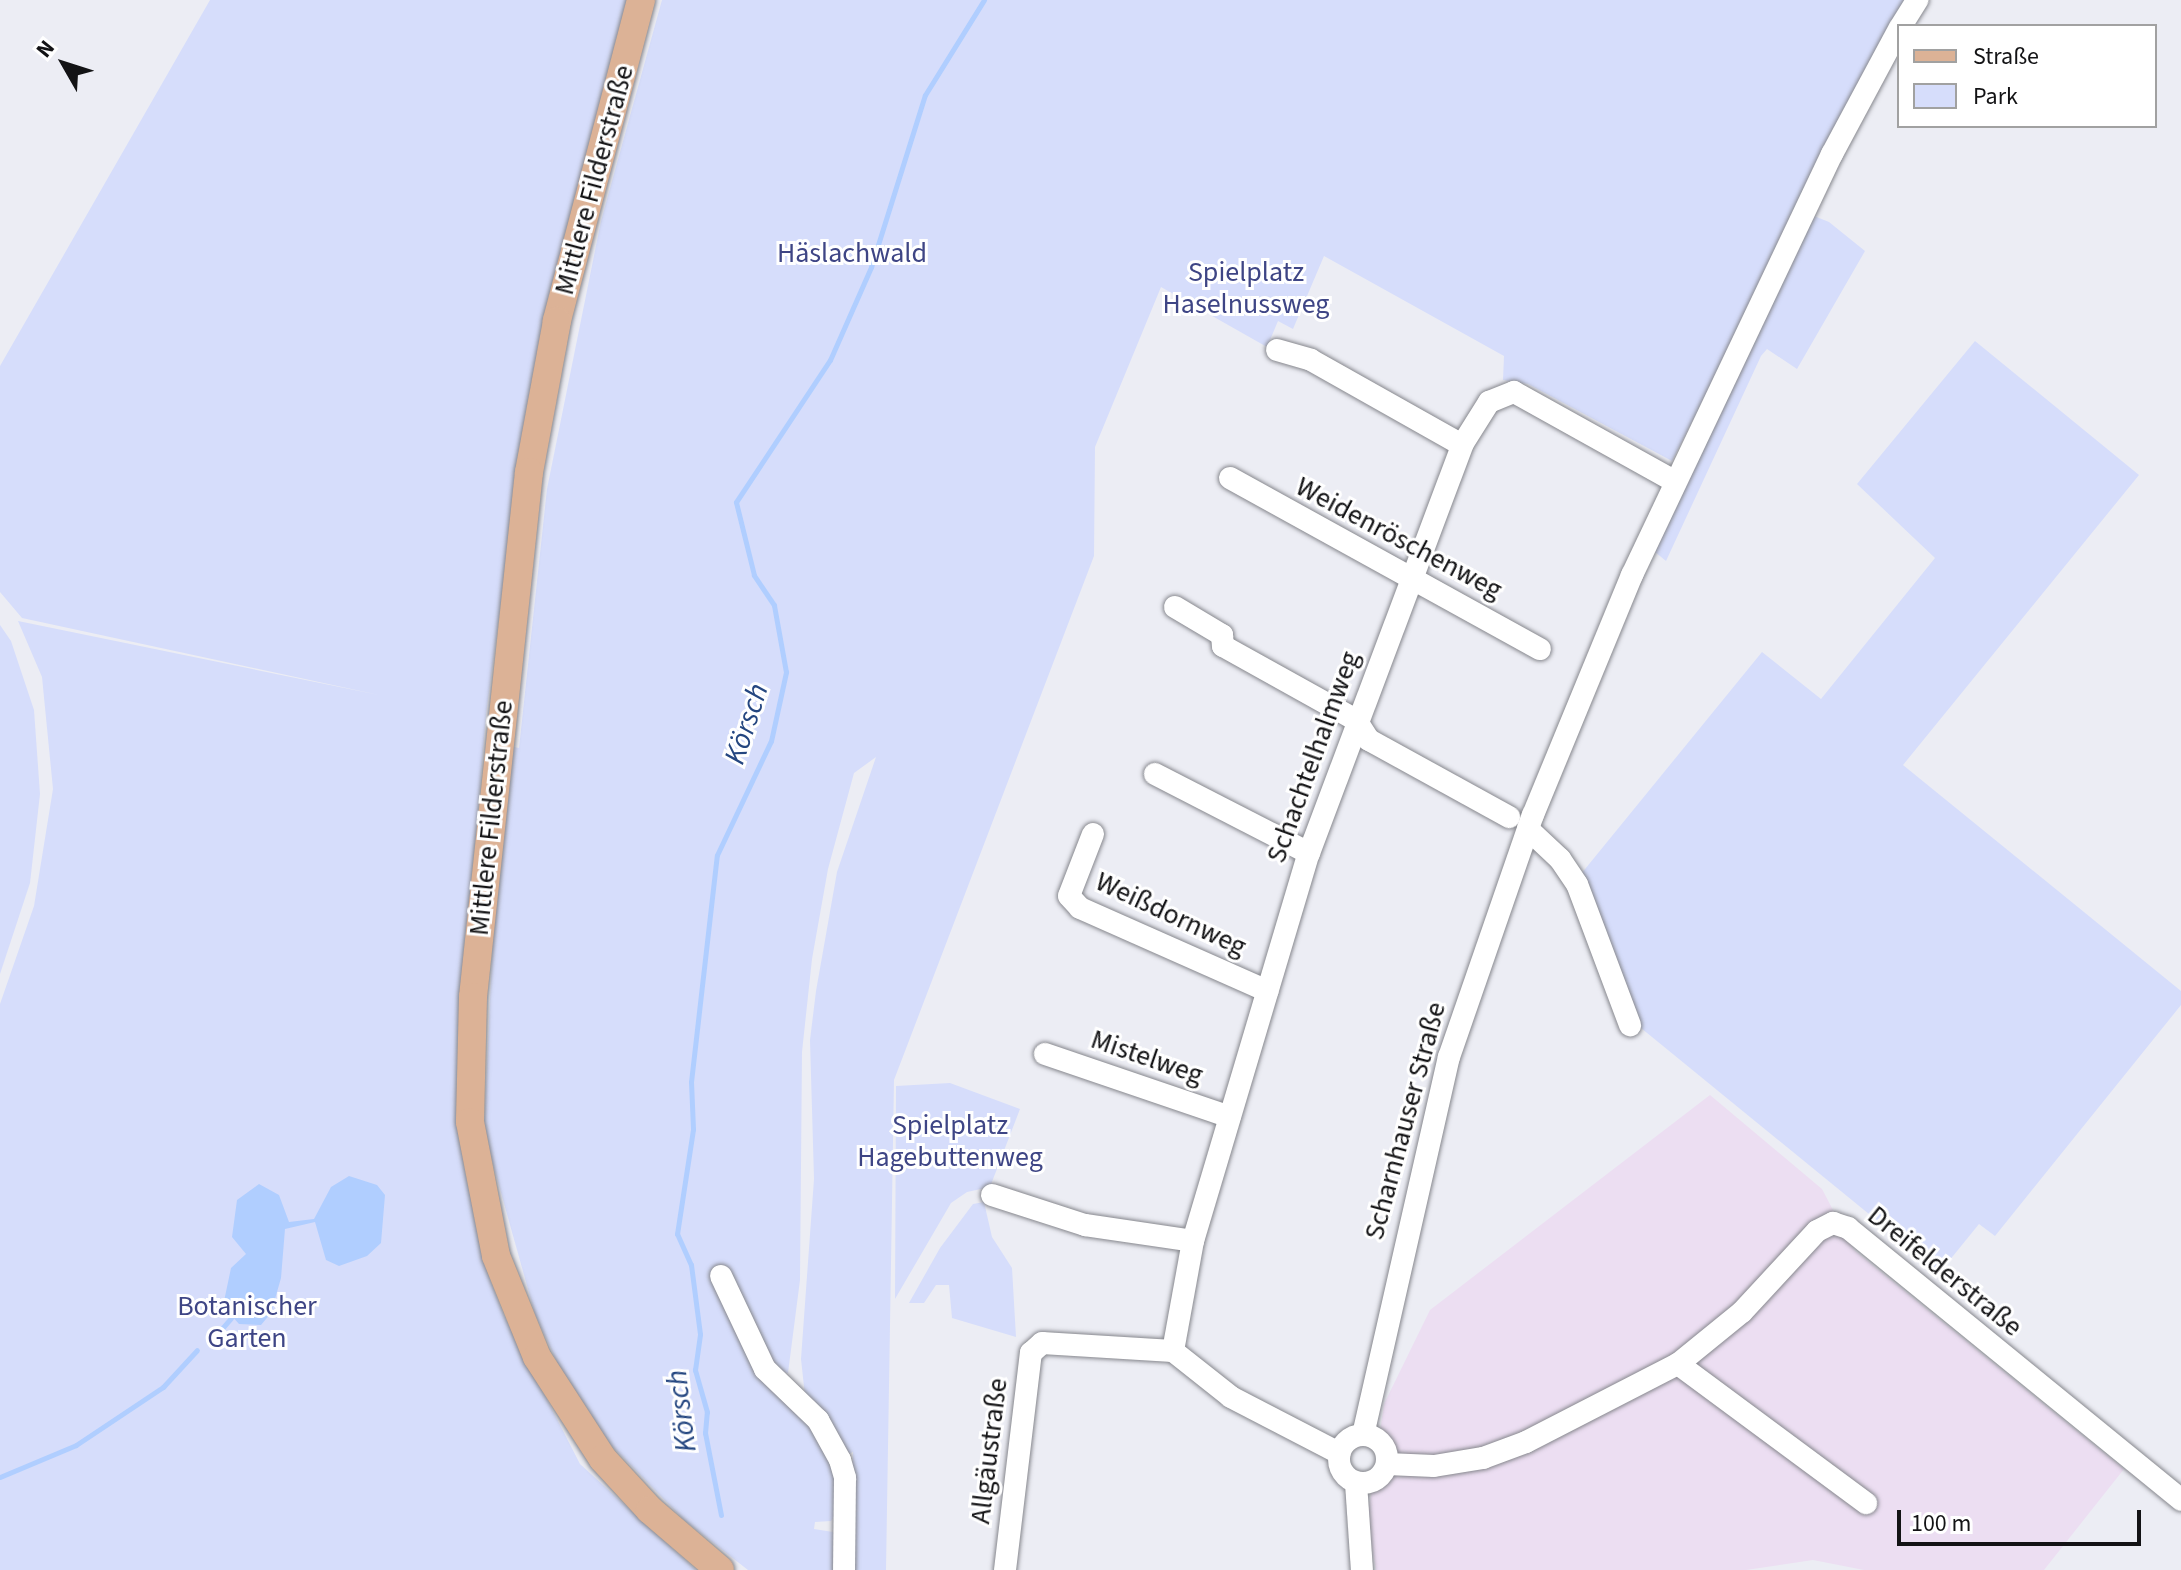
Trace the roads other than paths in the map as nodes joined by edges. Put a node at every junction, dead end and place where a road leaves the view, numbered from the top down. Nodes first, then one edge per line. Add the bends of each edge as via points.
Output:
1 (641, 0) edge
2 (1917, 0) edge
3 (1902, 24) edge
4 (1897, 34) edge
5 (1277, 350) dead end
6 (1462, 445) junction
7 (1230, 478) dead end
8 (1676, 482) junction
9 (1412, 577) junction
10 (1175, 607) dead end
11 (1540, 649) dead end
12 (1356, 720) junction
13 (1155, 774) dead end
14 (1518, 823) junction
15 (1093, 834) dead end
16 (1309, 853) junction
17 (1267, 991) junction
18 (1630, 1025) dead end
19 (1045, 1054) dead end
20 (1230, 1117) junction
21 (992, 1195) dead end
22 (1193, 1241) junction
23 (721, 1276) dead end
24 (1173, 1351) junction
25 (1678, 1364) junction
26 (1363, 1435) junction
27 (1339, 1453) junction
28 (1387, 1464) junction
29 (1356, 1483) junction
30 (2181, 1500) edge
31 (1866, 1503) dead end
32 (720, 1570) edge
33 (844, 1570) edge
34 (1005, 1570) edge
35 (1362, 1570) edge

1 - 32 main road, Mittlere Filderstraße via 557,321 529,472 473,997 470,1122 496,1256 537,1357 603,1459 650,1510
2 - 3 street, Scharnhauser Straße
4 - 8 street, Scharnhauser Straße via 1839,140
5 - 6 street via 1311,360
6 - 8 street, Schachtelhalmweg via 1489,402 1514,392
6 - 9 street, Schachtelhalmweg
7 - 9 street, Weidenröschenweg
8 - 14 street, Scharnhauser Straße
9 - 11 street, Weidenröschenweg
9 - 12 street, Schachtelhalmweg
10 - 12 street via 1222,635 1223,646
12 - 14 street via 1369,740
12 - 16 street, Schachtelhalmweg
13 - 16 street
14 - 18 street via 1560,859 1577,884
14 - 26 street, Scharnhauser Straße via 1449,1057
15 - 17 street, Weißdornweg via 1069,896 1080,908
16 - 17 street, Schachtelhalmweg
17 - 20 street, Schachtelhalmweg
19 - 20 street, Mistelweg
20 - 22 street, Schachtelhalmweg
21 - 22 street via 1085,1225
22 - 24 street, Schachtelhalmweg
23 - 33 street via 735,1316 765,1369 818,1420 840,1460 845,1478
24 - 27 street via 1231,1397 1318,1447
24 - 34 street, Allgäustraße via 1042,1343 1031,1353
25 - 28 street, Dreifelderstraße via 1526,1442 1483,1458 1434,1466
25 - 30 street, Dreifelderstraße via 1742,1312 1817,1231 1833,1223 1848,1228
25 - 31 street
26 - 27 street via 1344,1444
26 - 28 street via 1382,1443
27 - 29 street via 1339,1466
28 - 29 street via 1381,1476
29 - 35 street via 1353,1503

